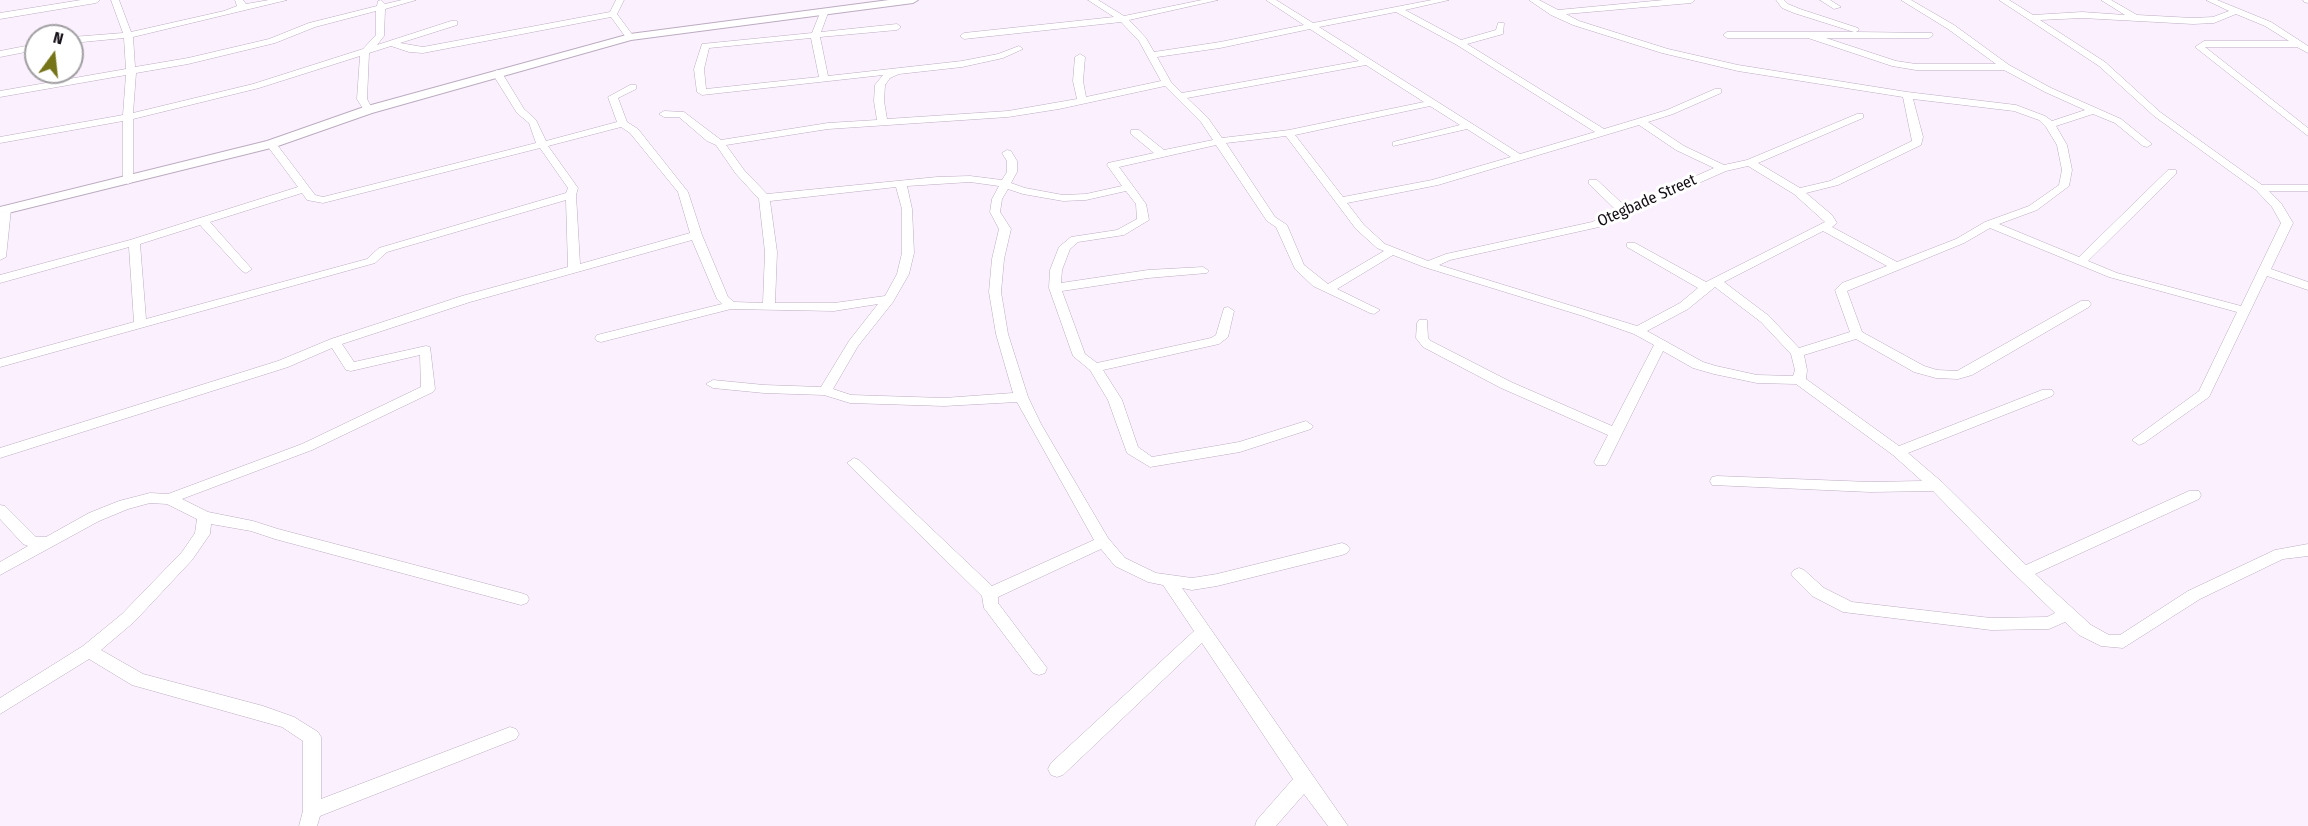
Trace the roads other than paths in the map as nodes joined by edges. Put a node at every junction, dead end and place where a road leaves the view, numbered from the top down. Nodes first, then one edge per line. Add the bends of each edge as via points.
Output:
1 (96, 0) edge
2 (115, 0) edge
3 (283, 0) edge
4 (412, 0) edge
5 (620, 0) edge
6 (913, 0) edge
7 (1092, 0) edge
8 (1214, 0) edge
9 (1270, 0) edge
10 (1445, 0) edge
11 (1533, 0) edge
12 (1691, 0) edge
13 (1780, 0) edge
14 (1824, 0) edge
15 (1905, 0) edge
16 (2003, 0) edge
17 (2105, 0) edge
18 (2210, 0) edge
19 (239, 4) edge
20 (381, 4) edge
21 (1837, 7) dead end
22 (1397, 9) junction
23 (2234, 12) junction
24 (824, 13) junction
25 (1554, 13) junction
26 (613, 14) junction
27 (0, 16) edge
28 (2032, 18) junction
29 (1123, 19) junction
30 (2137, 19) junction
31 (454, 23) dead end
32 (1501, 25) dead end
33 (1313, 26) junction
34 (897, 27) dead end
35 (1809, 34) junction
36 (1858, 34) junction
37 (1929, 34) dead end
38 (128, 35) junction
39 (815, 35) junction
40 (1727, 35) dead end
41 (964, 36) dead end
42 (630, 37) junction
43 (84, 39) edge
44 (392, 43) junction
45 (1460, 43) junction
46 (2304, 47) edge
47 (24, 49) edge
48 (1019, 49) dead end
49 (365, 52) junction
50 (0, 54) edge
51 (1150, 55) junction
52 (1080, 57) dead end
53 (1366, 62) junction
54 (2006, 67) junction
55 (131, 71) junction
56 (897, 71) junction
57 (496, 73) junction
58 (824, 79) junction
59 (1167, 83) junction
60 (633, 87) dead end
61 (1718, 91) dead end
62 (0, 94) edge
63 (1180, 96) junction
64 (1907, 96) junction
65 (1082, 101) junction
66 (1431, 103) junction
67 (368, 110) junction
68 (2094, 110) junction
69 (664, 114) dead end
70 (1860, 116) dead end
71 (128, 117) junction
72 (882, 122) junction
73 (1640, 122) junction
74 (623, 124) junction
75 (2050, 125) junction
76 (1468, 126) junction
77 (1601, 131) junction
78 (1134, 132) dead end
79 (1289, 133) junction
80 (2308, 133) edge
81 (0, 140) edge
82 (1220, 141) junction
83 (720, 143) junction
84 (271, 144) junction
85 (542, 144) junction
86 (1397, 144) dead end
87 (2147, 144) dead end
88 (1008, 153) dead end
89 (1162, 154) junction
90 (1520, 158) junction
91 (1750, 163) junction
92 (1723, 168) junction
93 (2172, 172) dead end
94 (128, 181) junction
95 (1593, 182) dead end
96 (901, 184) junction
97 (1005, 184) junction
98 (1127, 188) junction
99 (2260, 188) junction
100 (2308, 188) edge
101 (304, 189) junction
102 (1798, 192) junction
103 (571, 195) junction
104 (764, 198) junction
105 (1341, 201) junction
106 (3, 210) edge
107 (1625, 212) junction
108 (203, 221) junction
109 (1989, 224) junction
110 (1824, 228) junction
111 (696, 235) junction
112 (134, 242) junction
113 (1631, 245) dead end
114 (1392, 251) junction
115 (0, 257) edge
116 (2080, 262) junction
117 (1428, 265) junction
118 (1895, 266) junction
119 (246, 269) dead end
120 (574, 270) junction
121 (1203, 271) dead end
122 (2265, 271) junction
123 (0, 279) edge
124 (1711, 285) junction
125 (2308, 286) edge
126 (1055, 288) junction
127 (1328, 289) junction
128 (889, 299) junction
129 (731, 304) junction
130 (2085, 304) dead end
131 (769, 306) junction
132 (1374, 310) dead end
133 (1228, 311) dead end
134 (2246, 311) junction
135 (1423, 323) dead end
136 (140, 326) junction
137 (1638, 332) junction
138 (1857, 334) junction
139 (601, 338) dead end
140 (335, 342) junction
141 (1660, 345) junction
142 (1797, 353) junction
143 (0, 363) edge
144 (1095, 367) junction
145 (1799, 380) junction
146 (713, 384) dead end
147 (825, 391) junction
148 (2047, 393) dead end
149 (1021, 397) junction
150 (1306, 426) dead end
151 (1614, 432) junction
152 (2139, 440) dead end
153 (1898, 452) junction
154 (0, 453) edge
155 (1601, 462) dead end
156 (854, 463) dead end
157 (1717, 480) dead end
158 (1937, 486) junction
159 (2194, 495) dead end
160 (169, 499) junction
161 (0, 510) edge
162 (205, 517) junction
163 (47, 542) junction
164 (1104, 542) junction
165 (1342, 549) dead end
166 (2308, 550) edge
167 (0, 570) edge
168 (2024, 572) junction
169 (1799, 573) dead end
170 (1169, 582) junction
171 (990, 594) junction
172 (521, 599) dead end
173 (2066, 614) junction
174 (1203, 633) junction
175 (89, 651) junction
176 (1039, 668) dead end
177 (0, 706) edge
178 (510, 734) dead end
179 (1057, 769) dead end
180 (1305, 780) junction
181 (310, 818) edge
182 (1264, 826) edge
183 (1339, 826) edge

1 - 27 street
2 - 38 street
3 - 19 street
4 - 20 street
5 - 26 street
6 - 24 street
7 - 29 street
8 - 29 street
9 - 33 street
10 - 22 street
11 - 25 street
12 - 25 street
13 - 36 street via 1785,6
14 - 21 street
15 - 54 street
16 - 28 street
17 - 30 street
18 - 23 street
19 - 38 street via 226,13
20 - 49 street via 380,36
20 - 55 street via 261,43
22 - 33 street
22 - 45 street
23 - 30 street via 2214,20
23 - 46 street via 2268,24
24 - 39 street
24 - 42 street
25 - 64 street via 1665,51 1738,69
26 - 42 street
26 - 44 street via 423,50 409,50
28 - 30 street via 2082,15
28 - 99 street via 2102,64 2157,114
29 - 41 street
29 - 51 street via 1143,40
31 - 44 street
32 - 45 street via 1496,34
33 - 51 street
33 - 53 street
34 - 39 street
35 - 36 street
35 - 40 street
35 - 54 street via 1895,64
36 - 37 street
38 - 43 street
38 - 55 street
39 - 58 street
39 - 58 street via 705,46 699,69 702,92
42 - 57 street
44 - 49 street
45 - 77 street
46 - 80 street via 2199,47
47 - 50 street
48 - 56 street via 962,64
49 - 67 street via 362,99
49 - 71 street via 256,86
51 - 59 street
52 - 65 street via 1078,81
53 - 63 street
53 - 66 street
54 - 68 street
55 - 62 street
55 - 71 street
56 - 58 street
56 - 72 street via 880,85
57 - 67 street
57 - 85 street via 520,111 533,122
59 - 63 street
59 - 65 street
60 - 74 street via 613,97
61 - 73 street
63 - 82 street
64 - 75 street via 2016,108
64 - 102 street via 1917,143 1834,183
65 - 72 street via 1008,114
66 - 76 street
66 - 79 street
67 - 84 street
68 - 75 street
68 - 87 street via 2124,125
69 - 83 street via 681,114
70 - 91 street, Otegbade Street
71 - 81 street
71 - 94 street
72 - 83 street via 773,133
73 - 77 street
73 - 92 street via 1680,148
74 - 85 street
74 - 111 street via 634,131 683,192
75 - 109 street via 2062,146 2067,170 2064,186 2033,208
76 - 86 street
76 - 90 street
77 - 90 street
78 - 89 street
79 - 82 street
79 - 105 street
82 - 89 street
82 - 127 street via 1271,219 1281,225 1299,267
83 - 104 street
84 - 94 street
84 - 101 street
85 - 101 street via 328,199 314,200
85 - 103 street via 573,188
88 - 97 street via 1012,172
89 - 98 street via 1112,165
90 - 105 street via 1434,183
91 - 92 street, Otegbade Street
91 - 102 street
92 - 107 street, Otegbade Street
93 - 116 street
94 - 106 street
95 - 107 street
96 - 97 street via 970,180
96 - 104 street
96 - 128 street via 907,209 908,253 903,274
97 - 98 street via 1023,192 1063,198
97 - 149 street via 995,212 1005,229 995,292 1002,334
98 - 126 street via 1141,204 1143,220 1120,233 1069,242 1056,270
99 - 100 street
99 - 122 street via 2277,205 2287,223
101 - 108 street
102 - 110 street via 1828,217 1831,223
103 - 120 street
103 - 136 street via 383,250 371,261
104 - 131 street via 771,252
105 - 114 street via 1366,234
106 - 115 street
107 - 117 street, Otegbade Street via 1595,225 1446,257
108 - 112 street
108 - 119 street
109 - 116 street
109 - 118 street via 1959,241
110 - 118 street
110 - 124 street
111 - 120 street
111 - 129 street via 718,290
112 - 123 street
112 - 136 street
113 - 124 street
114 - 117 street
114 - 127 street
116 - 134 street
117 - 137 street
118 - 138 street via 1841,290
120 - 140 street via 466,299
121 - 126 street via 1148,274
122 - 125 street
122 - 134 street
124 - 137 street via 1684,306
124 - 142 street via 1765,319
126 - 144 street via 1076,350 1087,364
127 - 132 street
128 - 131 street via 834,307
128 - 147 street via 853,344
129 - 131 street
129 - 139 street
130 - 138 street via 1958,375 1919,369
133 - 144 street via 1221,339
134 - 152 street via 2204,394
135 - 151 street via 1422,338 1427,344 1506,385
136 - 143 street
137 - 141 street
138 - 142 street
140 - 154 street via 283,364
140 - 160 street via 351,367 426,350 428,389 307,447
141 - 145 street via 1714,370 1757,379
141 - 151 street
142 - 145 street
144 - 150 street via 1115,400 1132,450 1150,462 1240,447
145 - 153 street
146 - 147 street
147 - 149 street via 850,399 944,402
148 - 153 street
149 - 164 street
151 - 155 street
153 - 158 street
156 - 171 street
157 - 158 street
158 - 168 street
159 - 168 street
160 - 162 street
160 - 163 street via 150,498 124,505
161 - 163 street via 28,540
162 - 172 street via 253,526
162 - 175 street via 202,534 187,555 128,618
163 - 167 street
164 - 170 street via 1120,562
164 - 171 street
165 - 170 street via 1217,580
166 - 173 street via 2280,554 2194,595 2123,642 2107,641
168 - 173 street
169 - 173 street via 1818,591 1849,608 1991,624 2049,622
170 - 174 street
171 - 176 street via 990,604
174 - 179 street
174 - 180 street
175 - 177 street
175 - 181 street via 138,680 263,713 312,737
178 - 181 street
180 - 182 street
180 - 183 street

